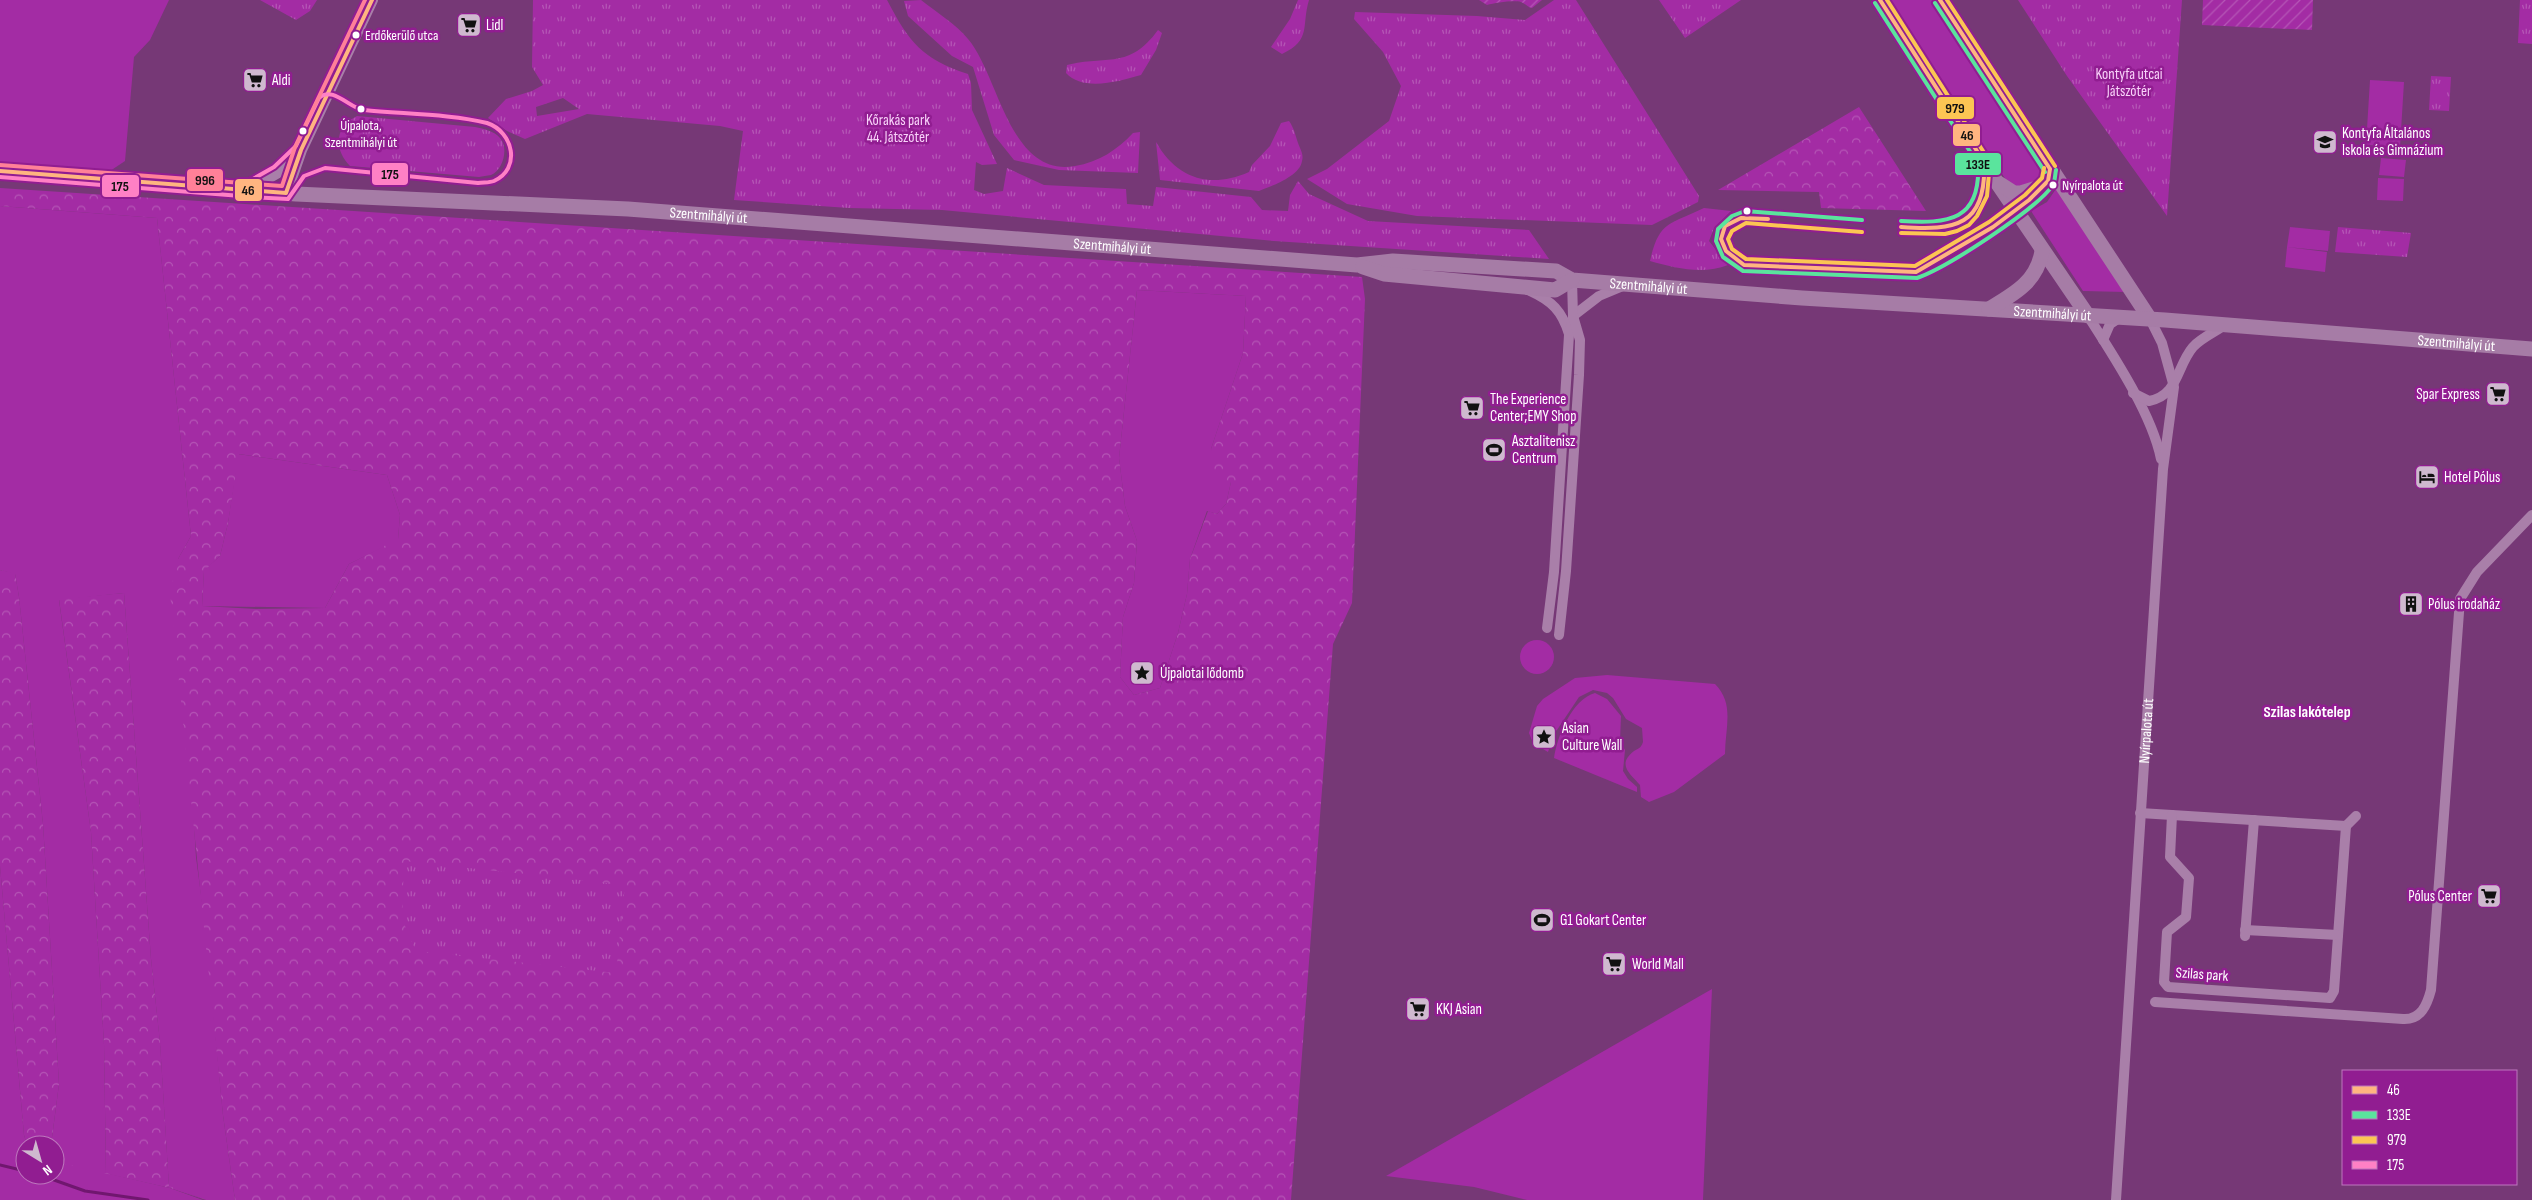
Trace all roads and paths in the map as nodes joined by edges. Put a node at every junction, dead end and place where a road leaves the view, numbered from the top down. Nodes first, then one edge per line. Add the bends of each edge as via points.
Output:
1 (372, 0) edge
2 (1880, 0) edge
3 (1940, 0) edge
4 (301, 150) junction
5 (2050, 169) junction
6 (0, 171) edge
7 (1996, 181) junction
8 (244, 191) junction
9 (286, 194) junction
10 (2042, 251) junction
11 (1356, 265) junction
12 (1572, 280) junction
13 (1627, 285) junction
14 (1522, 287) junction
15 (1989, 309) junction
16 (1573, 316) junction
17 (2088, 316) junction
18 (2119, 318) junction
19 (2150, 320) junction
20 (2225, 325) junction
21 (1569, 334) junction
22 (2103, 340) junction
23 (2532, 349) edge
24 (2174, 387) junction
25 (2133, 394) junction
26 (2163, 469) junction
27 (2532, 515) edge
28 (1547, 628) dead end
29 (1559, 634) dead end
30 (2140, 813) junction
31 (2172, 815) junction
32 (2356, 816) dead end
33 (2254, 820) junction
34 (2346, 826) junction
35 (2338, 935) junction
36 (2154, 1002) dead end
37 (2116, 1200) edge

1 - 4 street
2 - 7 main road, Nyírpalota út
3 - 5 main road, Nyírpalota út
4 - 8 street via 278,172
4 - 9 street
5 - 7 main road via 2048,181 2043,186 2021,194
5 - 19 main road, Nyírpalota út
6 - 8 main road, Szentmihályi út
7 - 10 main road, Nyírpalota út
8 - 9 main road, Szentmihályi út
9 - 11 main road, Szentmihályi út via 647,210
10 - 15 main road via 2040,263 2030,281
10 - 17 main road, Nyírpalota út
11 - 12 main road, Szentmihályi út via 1393,261 1556,271
11 - 14 main road, Szentmihályi út via 1384,274
12 - 13 main road, Szentmihályi út
12 - 14 main road, Szentmihályi út via 1555,290
12 - 16 street
13 - 15 main road, Szentmihályi út
13 - 16 street via 1599,296
14 - 21 street via 1555,306 1564,317
15 - 17 main road, Szentmihályi út
16 - 21 street
16 - 29 street via 1580,340 1579,375
17 - 18 main road, Szentmihályi út
17 - 22 street, Nyírpalota út
18 - 19 main road, Szentmihályi út
18 - 22 street via 2110,324
19 - 20 main road, Szentmihályi út
19 - 24 street, Nyírpalota út via 2162,342
20 - 23 main road, Szentmihályi út
20 - 24 street via 2195,344 2184,360
21 - 28 street via 1554,572
22 - 25 street, Nyírpalota út
24 - 25 street via 2149,401
24 - 26 street, Nyírpalota út
25 - 26 street, Nyírpalota út via 2158,444
26 - 30 street, Nyírpalota út
27 - 36 street via 2477,572 2460,599 2431,990 2422,1012 2409,1020
30 - 31 street
30 - 37 street, Nyírpalota út
31 - 33 street
31 - 35 street, Szilas park via 2170,857 2189,878 2186,917 2167,932 2164,982 2168,987 2330,998 2334,991
32 - 34 street
33 - 34 street
33 - 35 street via 2245,933
34 - 35 street, Szilas park

